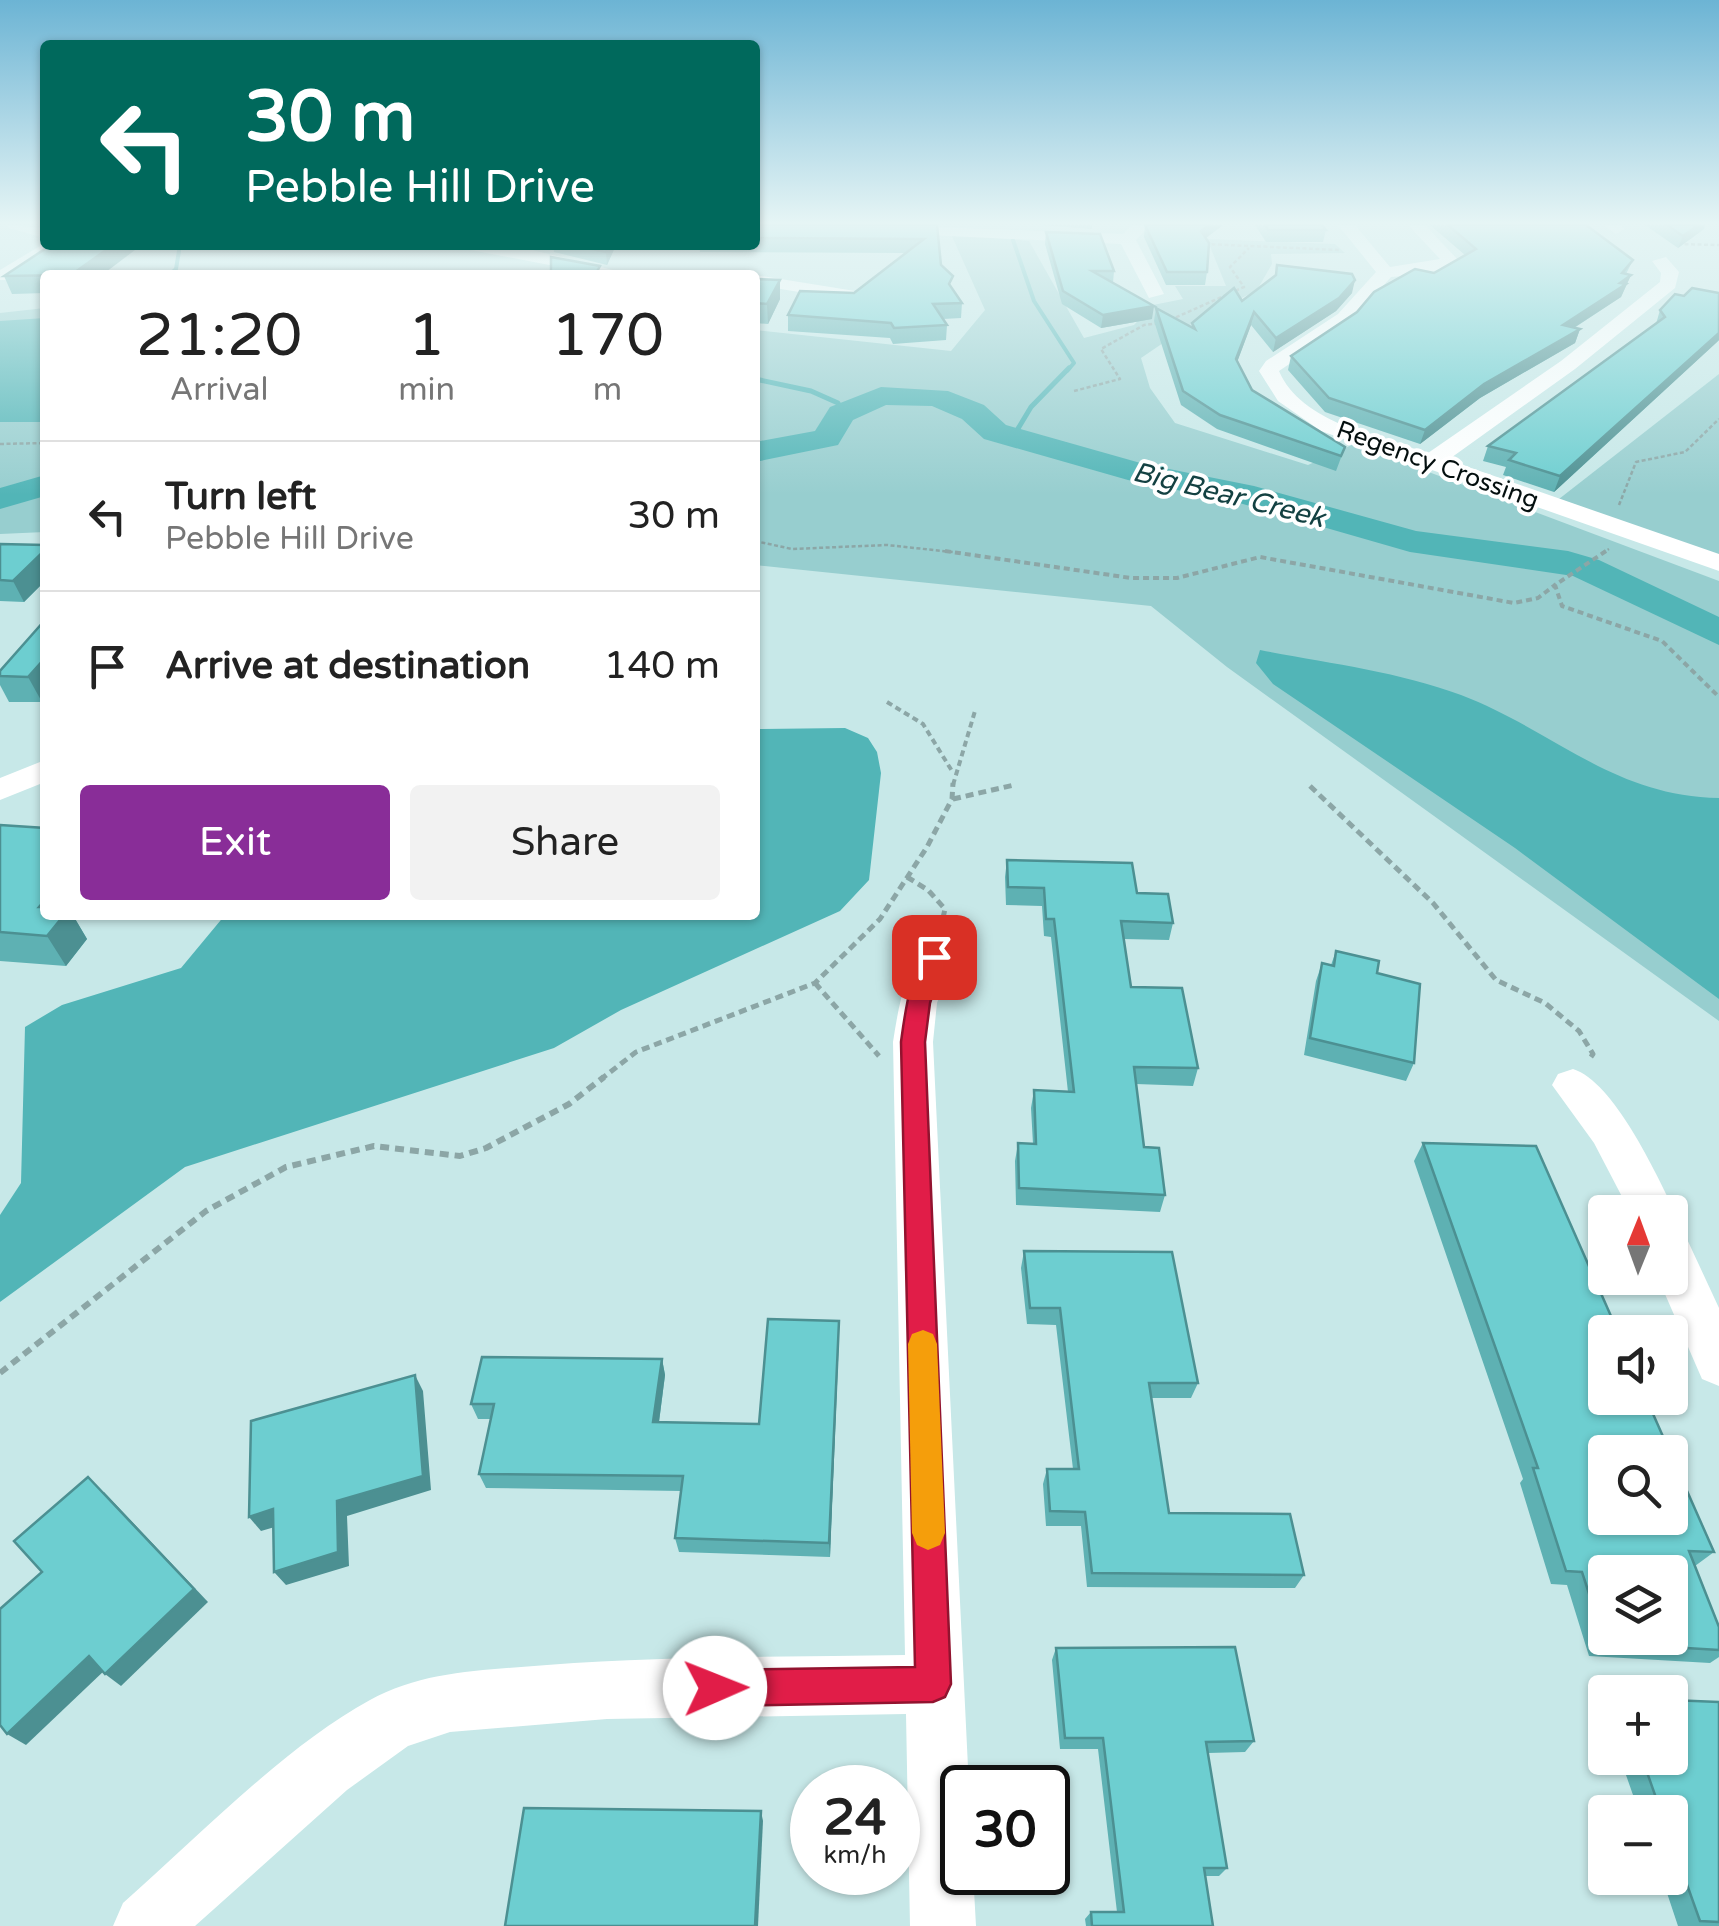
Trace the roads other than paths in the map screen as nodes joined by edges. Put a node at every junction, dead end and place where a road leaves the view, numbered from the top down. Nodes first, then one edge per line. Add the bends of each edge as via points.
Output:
1 (1347, 315) edge
2 (1630, 315) edge
3 (1430, 462) junction
4 (1719, 563) edge
5 (40, 772) edge
6 (0, 790) edge
7 (934, 957) road end
8 (1573, 1085) road end
9 (1644, 1195) edge
10 (1688, 1293) edge
11 (1719, 1363) edge
12 (933, 1684) junction
13 (146, 1926) edge
14 (944, 1926) edge

1 - 3 street, Regency Crossing via 1275,360 1269,371 1273,384 1329,426
2 - 3 street
3 - 4 street, Regency Crossing
5 - 6 street
7 - 12 street via 918,1003 915,1097
8 - 9 street via 1609,1131
10 - 11 street
12 - 13 street via 606,1690 450,1702 391,1721 326,1768
12 - 14 street

